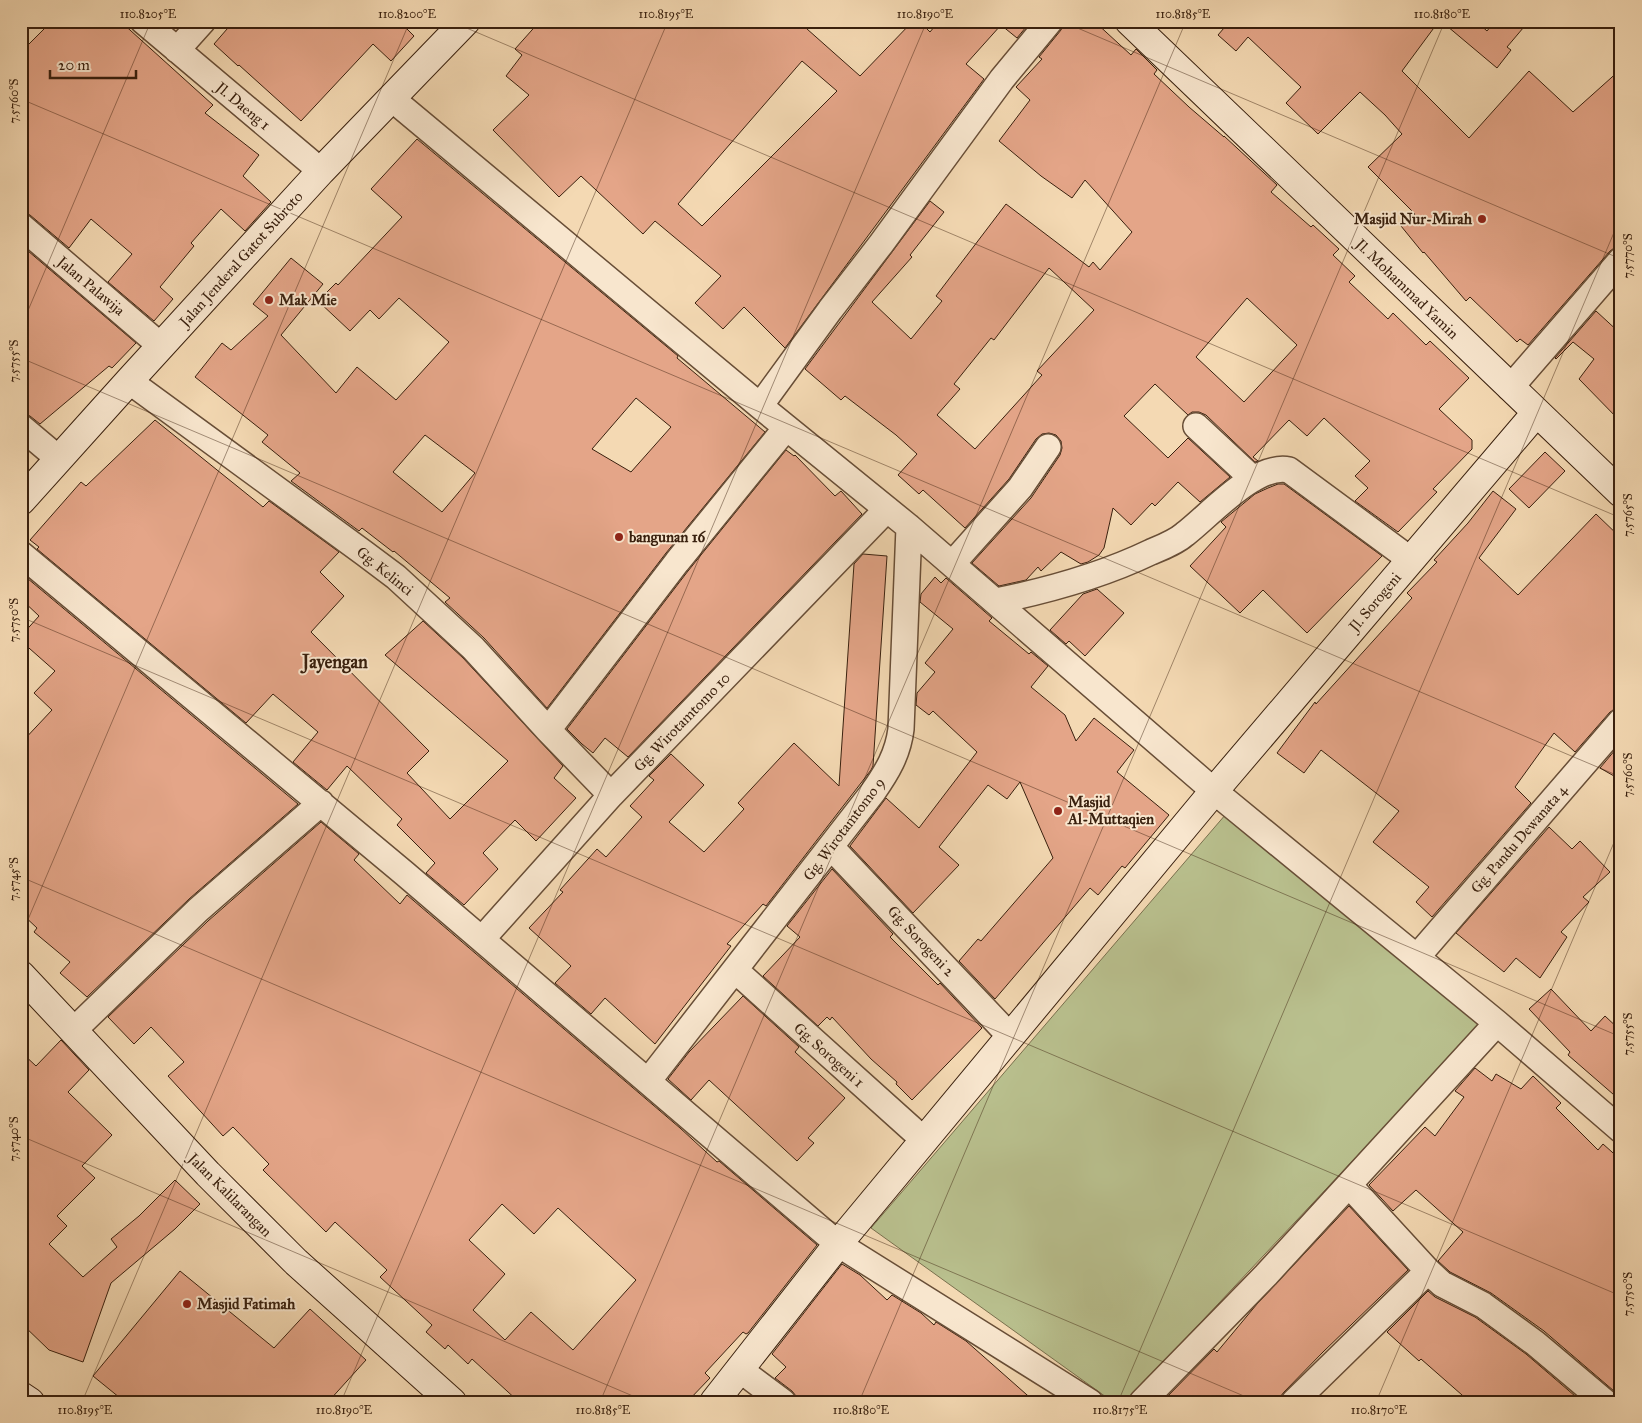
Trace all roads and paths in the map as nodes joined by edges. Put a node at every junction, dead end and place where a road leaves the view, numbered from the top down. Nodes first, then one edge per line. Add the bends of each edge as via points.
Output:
1 (143, 21) edge
2 (202, 21) edge
3 (466, 21) edge
4 (1050, 21) edge
5 (1128, 21) edge
6 (177, 50) junction
7 (391, 98) junction
8 (321, 171) junction
9 (21, 226) edge
10 (1621, 260) edge
11 (161, 346) junction
12 (129, 381) junction
13 (1510, 388) junction
14 (760, 406) junction
15 (1536, 413) junction
16 (1196, 426) dead end
17 (21, 427) edge
18 (786, 428) junction
19 (1048, 447) dead end
20 (59, 459) junction
21 (1253, 479) junction
22 (1621, 493) edge
23 (21, 501) edge
24 (887, 509) junction
25 (909, 527) junction
26 (21, 554) edge
27 (1411, 560) junction
28 (952, 564) junction
29 (996, 601) junction
30 (1621, 721) edge
31 (548, 730) junction
32 (1214, 790) junction
33 (611, 795) junction
34 (321, 803) junction
35 (831, 847) junction
36 (482, 939) junction
37 (1417, 957) junction
38 (734, 970) junction
39 (21, 975) edge
40 (1497, 1023) junction
41 (73, 1031) junction
42 (1010, 1036) junction
43 (648, 1080) junction
44 (1621, 1130) edge
45 (924, 1140) junction
46 (1349, 1184) junction
47 (838, 1244) junction
48 (1428, 1271) junction
49 (739, 1369) junction
50 (21, 1396) edge
51 (30, 1402) edge
52 (452, 1402) edge
53 (714, 1402) edge
54 (783, 1402) edge
55 (1090, 1402) edge
56 (1142, 1402) edge
57 (1294, 1402) edge
58 (1605, 1402) edge

1 - 6 street, Jl. Daeng 1
2 - 6 street
3 - 7 street, Jalan Jenderal Gatot Subroto
4 - 14 street via 997,87
5 - 13 street, Jl. Mohammad Yamin
6 - 8 street, Jl. Daeng 1
7 - 8 street, Jalan Jenderal Gatot Subroto
7 - 14 street
8 - 11 street, Jalan Jenderal Gatot Subroto
9 - 11 street, Jalan Palawija
10 - 13 street
11 - 12 street, Jalan Jenderal Gatot Subroto
12 - 20 street, Jalan Jenderal Gatot Subroto
12 - 31 street, Gg. Kelinci via 396,578 473,648
13 - 15 street, Jl. Mohammad Yamin
14 - 18 street
15 - 22 street, Jl. Mohammad Yamin
15 - 27 street, Jl. Sorogeni
16 - 21 street
17 - 20 street
18 - 24 street
18 - 31 street via 677,562
19 - 28 street via 1020,488
20 - 23 street, Jalan Jenderal Gatot Subroto
21 - 27 street via 1276,469 1289,470
21 - 29 street via 1175,541 1088,577
24 - 25 street
24 - 33 street, Gg. Wirotamtomo 10
25 - 28 street
25 - 35 street, Gg. Wirotamtomo 9 via 899,744 886,774
26 - 34 street
27 - 32 street, Jl. Sorogeni
28 - 29 street
29 - 32 street
30 - 37 street, Gg. Pandu Dewanata 4
31 - 33 street, Gg. Kelinci
32 - 37 street
32 - 42 street, Jl. Sorogeni
33 - 36 street, Gg. Wirotamtomo 10
34 - 36 street
34 - 41 street via 198,910
35 - 38 street, Gg. Wirotamtomo 9
35 - 42 street, Gg. Sorogeni 2
36 - 43 street
37 - 40 street
38 - 43 street, Gg. Wirotamtomo 9
38 - 45 street, Gg. Sorogeni 1
39 - 41 street, Jalan Kalilarangan
40 - 44 street
40 - 46 street
41 - 52 street, Jalan Kalilarangan via 296,1262
42 - 45 street, Jl. Sorogeni
43 - 47 street
45 - 47 street, Jl. Sorogeni
46 - 48 street
46 - 56 street
47 - 49 street, Jl. Sorogeni
47 - 55 street
48 - 57 street
48 - 58 street via 1442,1284 1483,1305 1513,1326
49 - 53 street, Jl. Sorogeni
49 - 54 street
50 - 51 street

